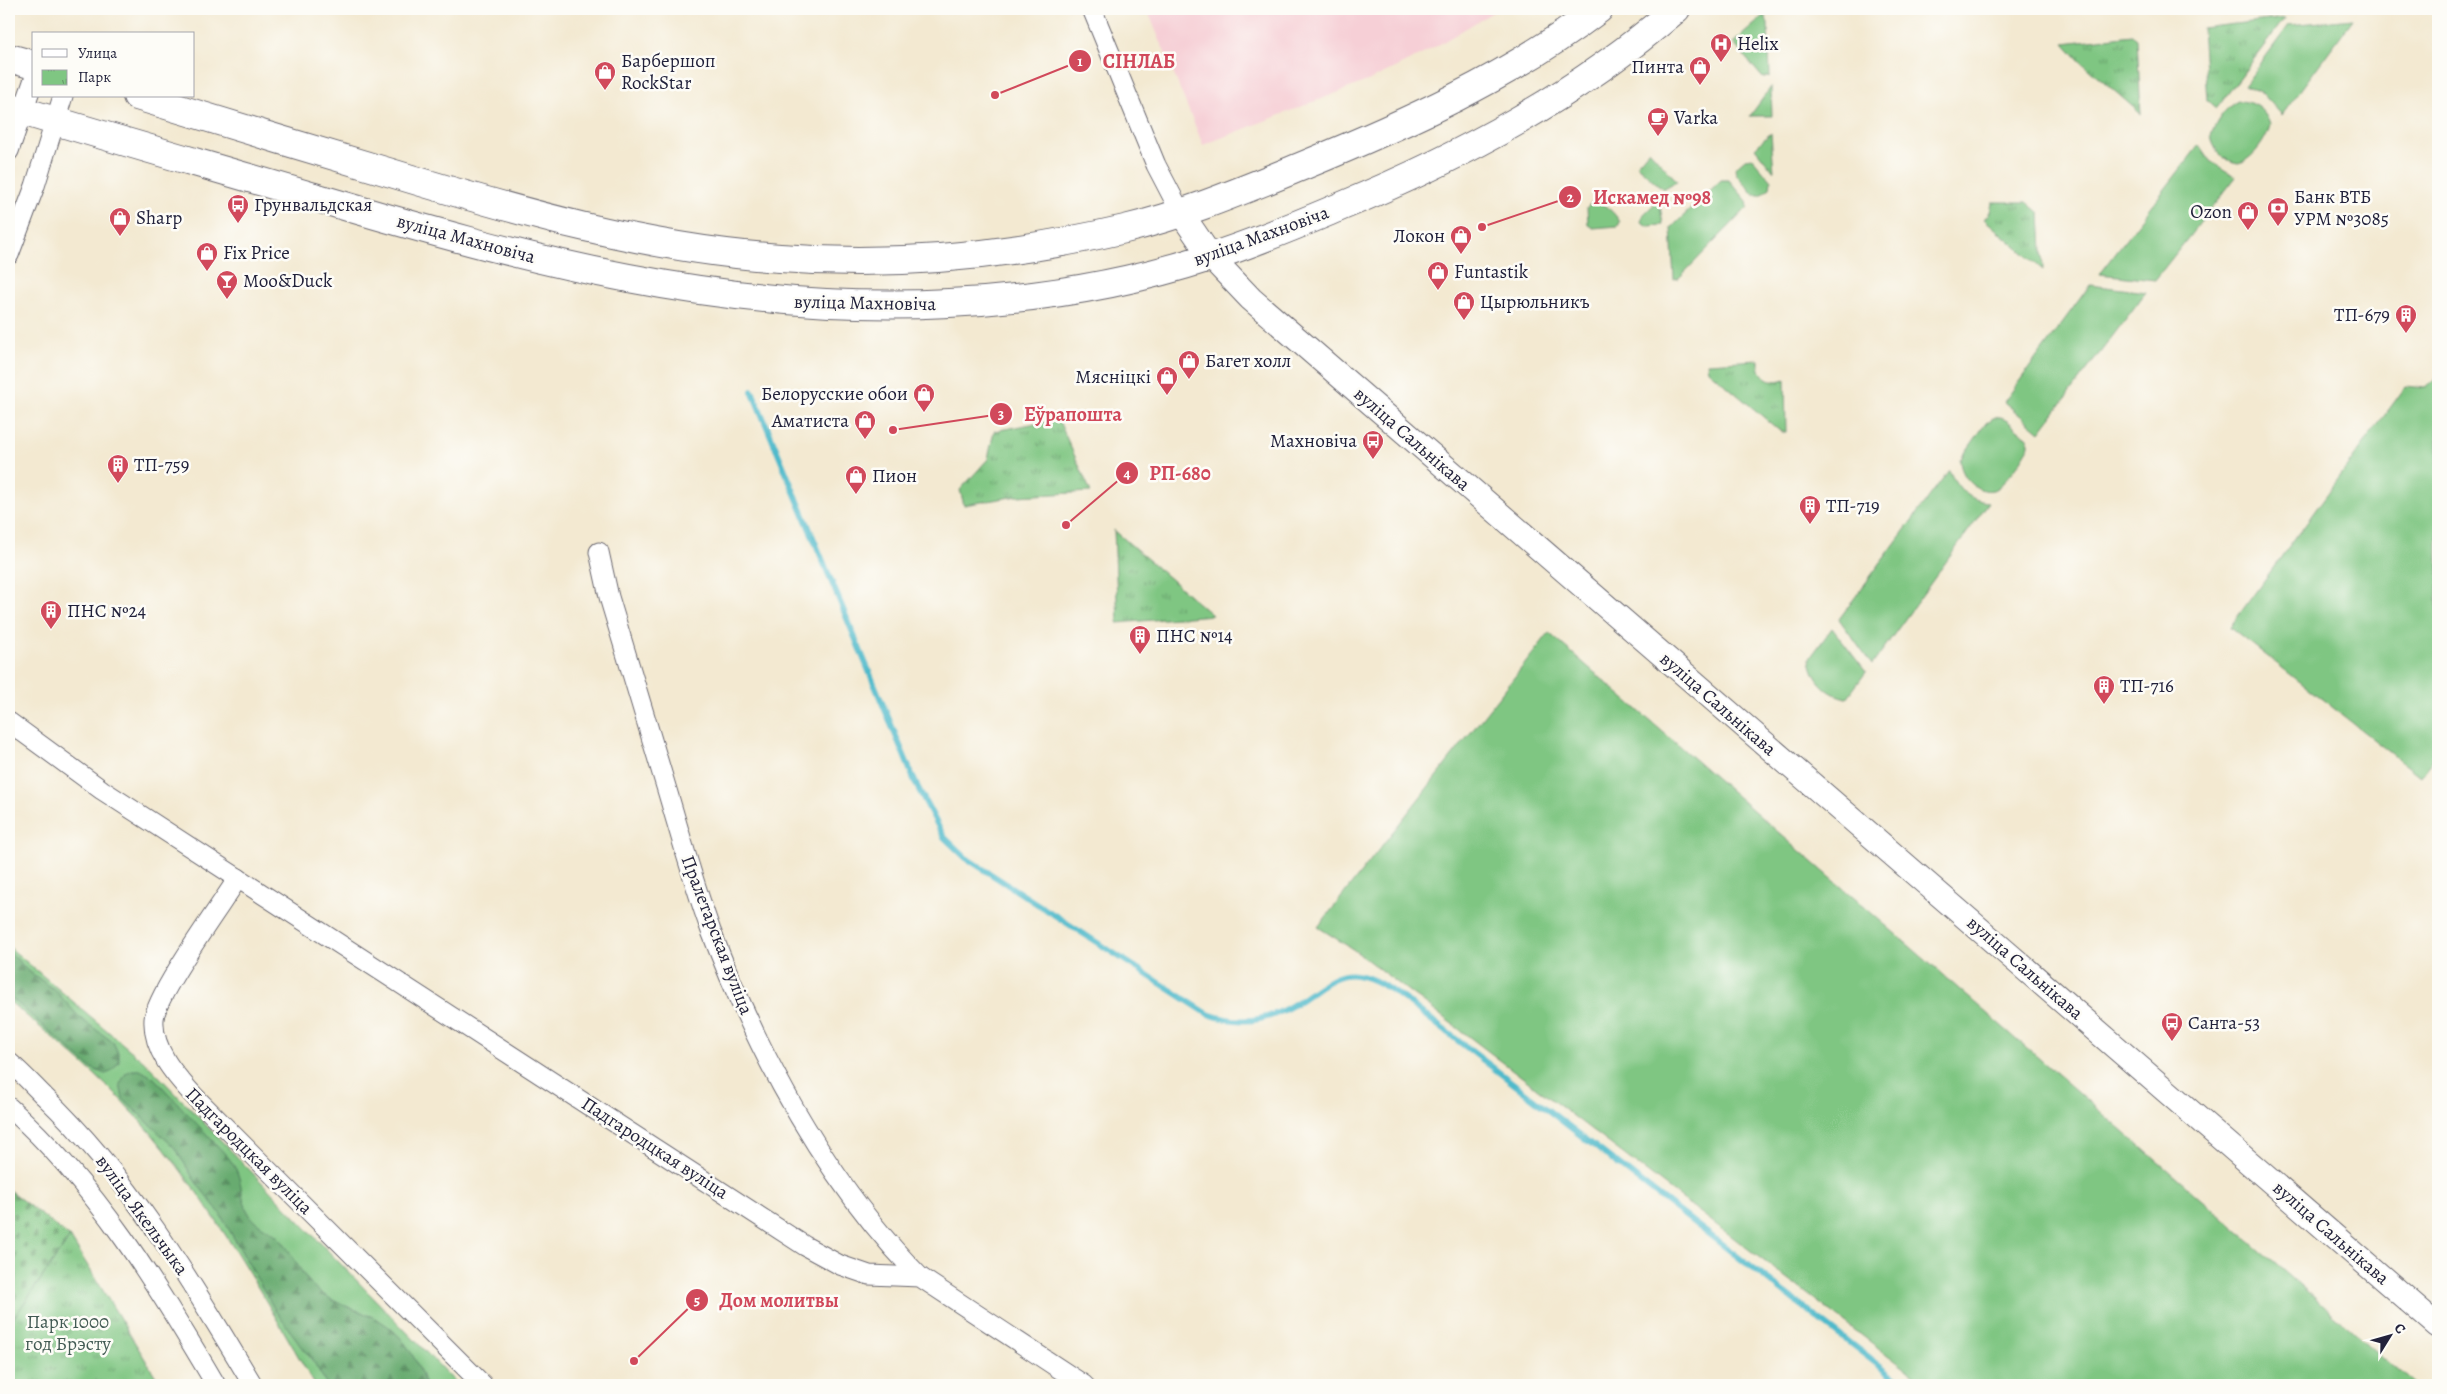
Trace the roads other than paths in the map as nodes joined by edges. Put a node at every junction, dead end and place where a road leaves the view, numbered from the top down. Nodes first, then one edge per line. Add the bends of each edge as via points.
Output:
1 (1092, 9) edge
2 (1599, 9) edge
3 (1676, 9) edge
4 (9, 58) edge
5 (32, 64) edge
6 (32, 82) edge
7 (144, 98) edge
8 (60, 108) edge
9 (16, 109) edge
10 (9, 151) edge
11 (1181, 213) junction
12 (9, 255) edge
13 (1212, 257) junction
14 (599, 552) dead end
15 (9, 722) edge
16 (238, 878) junction
17 (9, 1062) edge
18 (9, 1107) edge
19 (920, 1277) junction
20 (2438, 1326) edge
21 (216, 1385) edge
22 (253, 1385) edge
23 (483, 1385) edge
24 (1084, 1385) edge

1 - 11 street, вуліца Сальнікава via 1156,165
2 - 11 main road via 1522,60 1413,120
3 - 13 main road, вуліца Махновіча via 1586,80 1481,142 1372,194
4 - 5 main road
6 - 9 street
7 - 11 main road via 550,219 642,239 736,254 856,262 959,256 1091,236
8 - 9 main road, вуліца Махновіча
8 - 12 street
8 - 13 main road, вуліца Махновіча via 370,213 633,280 752,298 847,304 977,301 1103,283
9 - 10 street
11 - 13 street, вуліца Сальнікава
13 - 20 street, вуліца Сальнікава via 1251,299
14 - 19 street, Пралетарская вуліца via 691,871 737,995 784,1088 826,1158 887,1244
15 - 16 street, Падгародцкая вуліца via 83,778
16 - 19 street, Падгародцкая вуліца via 824,1257 869,1274
16 - 23 street, Падгародцкая вуліца via 158,1004 155,1028 162,1054 196,1098
17 - 22 street, вуліца Якельчыка via 77,1129 130,1192
18 - 21 street, вуліца Якельчыка via 56,1153 101,1207 154,1282
19 - 24 street, Падгародцкая вуліца

